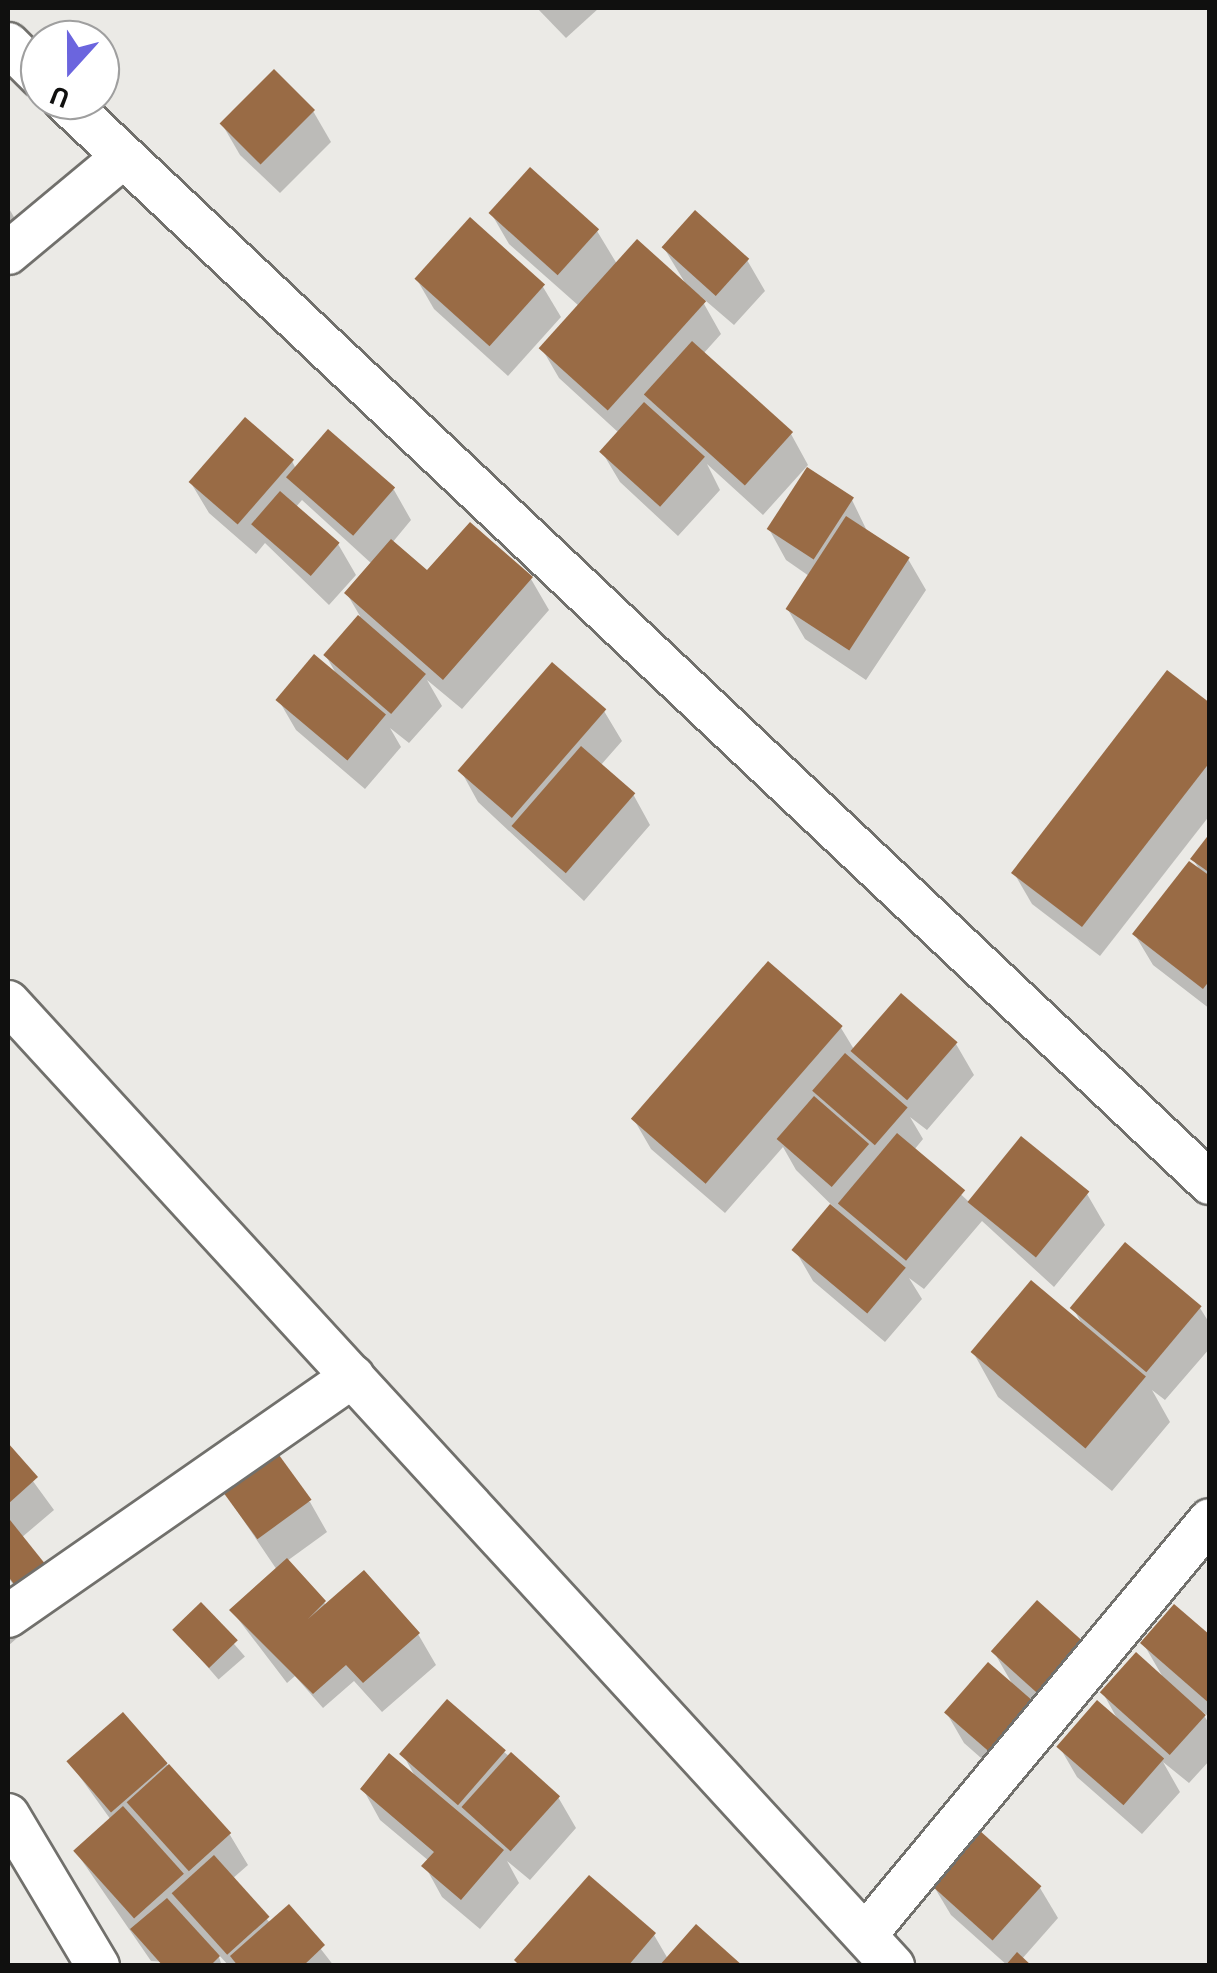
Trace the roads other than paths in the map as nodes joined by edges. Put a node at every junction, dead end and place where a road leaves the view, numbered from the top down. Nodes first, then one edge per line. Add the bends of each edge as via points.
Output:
1 (84, 120) edge
2 (122, 158) junction
3 (8, 253) edge
4 (8, 1002) edge
5 (1210, 1182) edge
6 (353, 1376) junction
7 (1210, 1520) edge
8 (8, 1616) edge
9 (8, 1815) edge
10 (20, 1863) edge
11 (866, 1934) junction
12 (98, 1966) edge
13 (894, 1966) edge

1 - 2 street
2 - 3 street
2 - 5 street
4 - 6 street
6 - 8 street
6 - 11 street
7 - 11 street
9 - 10 street
10 - 12 street
11 - 13 street

